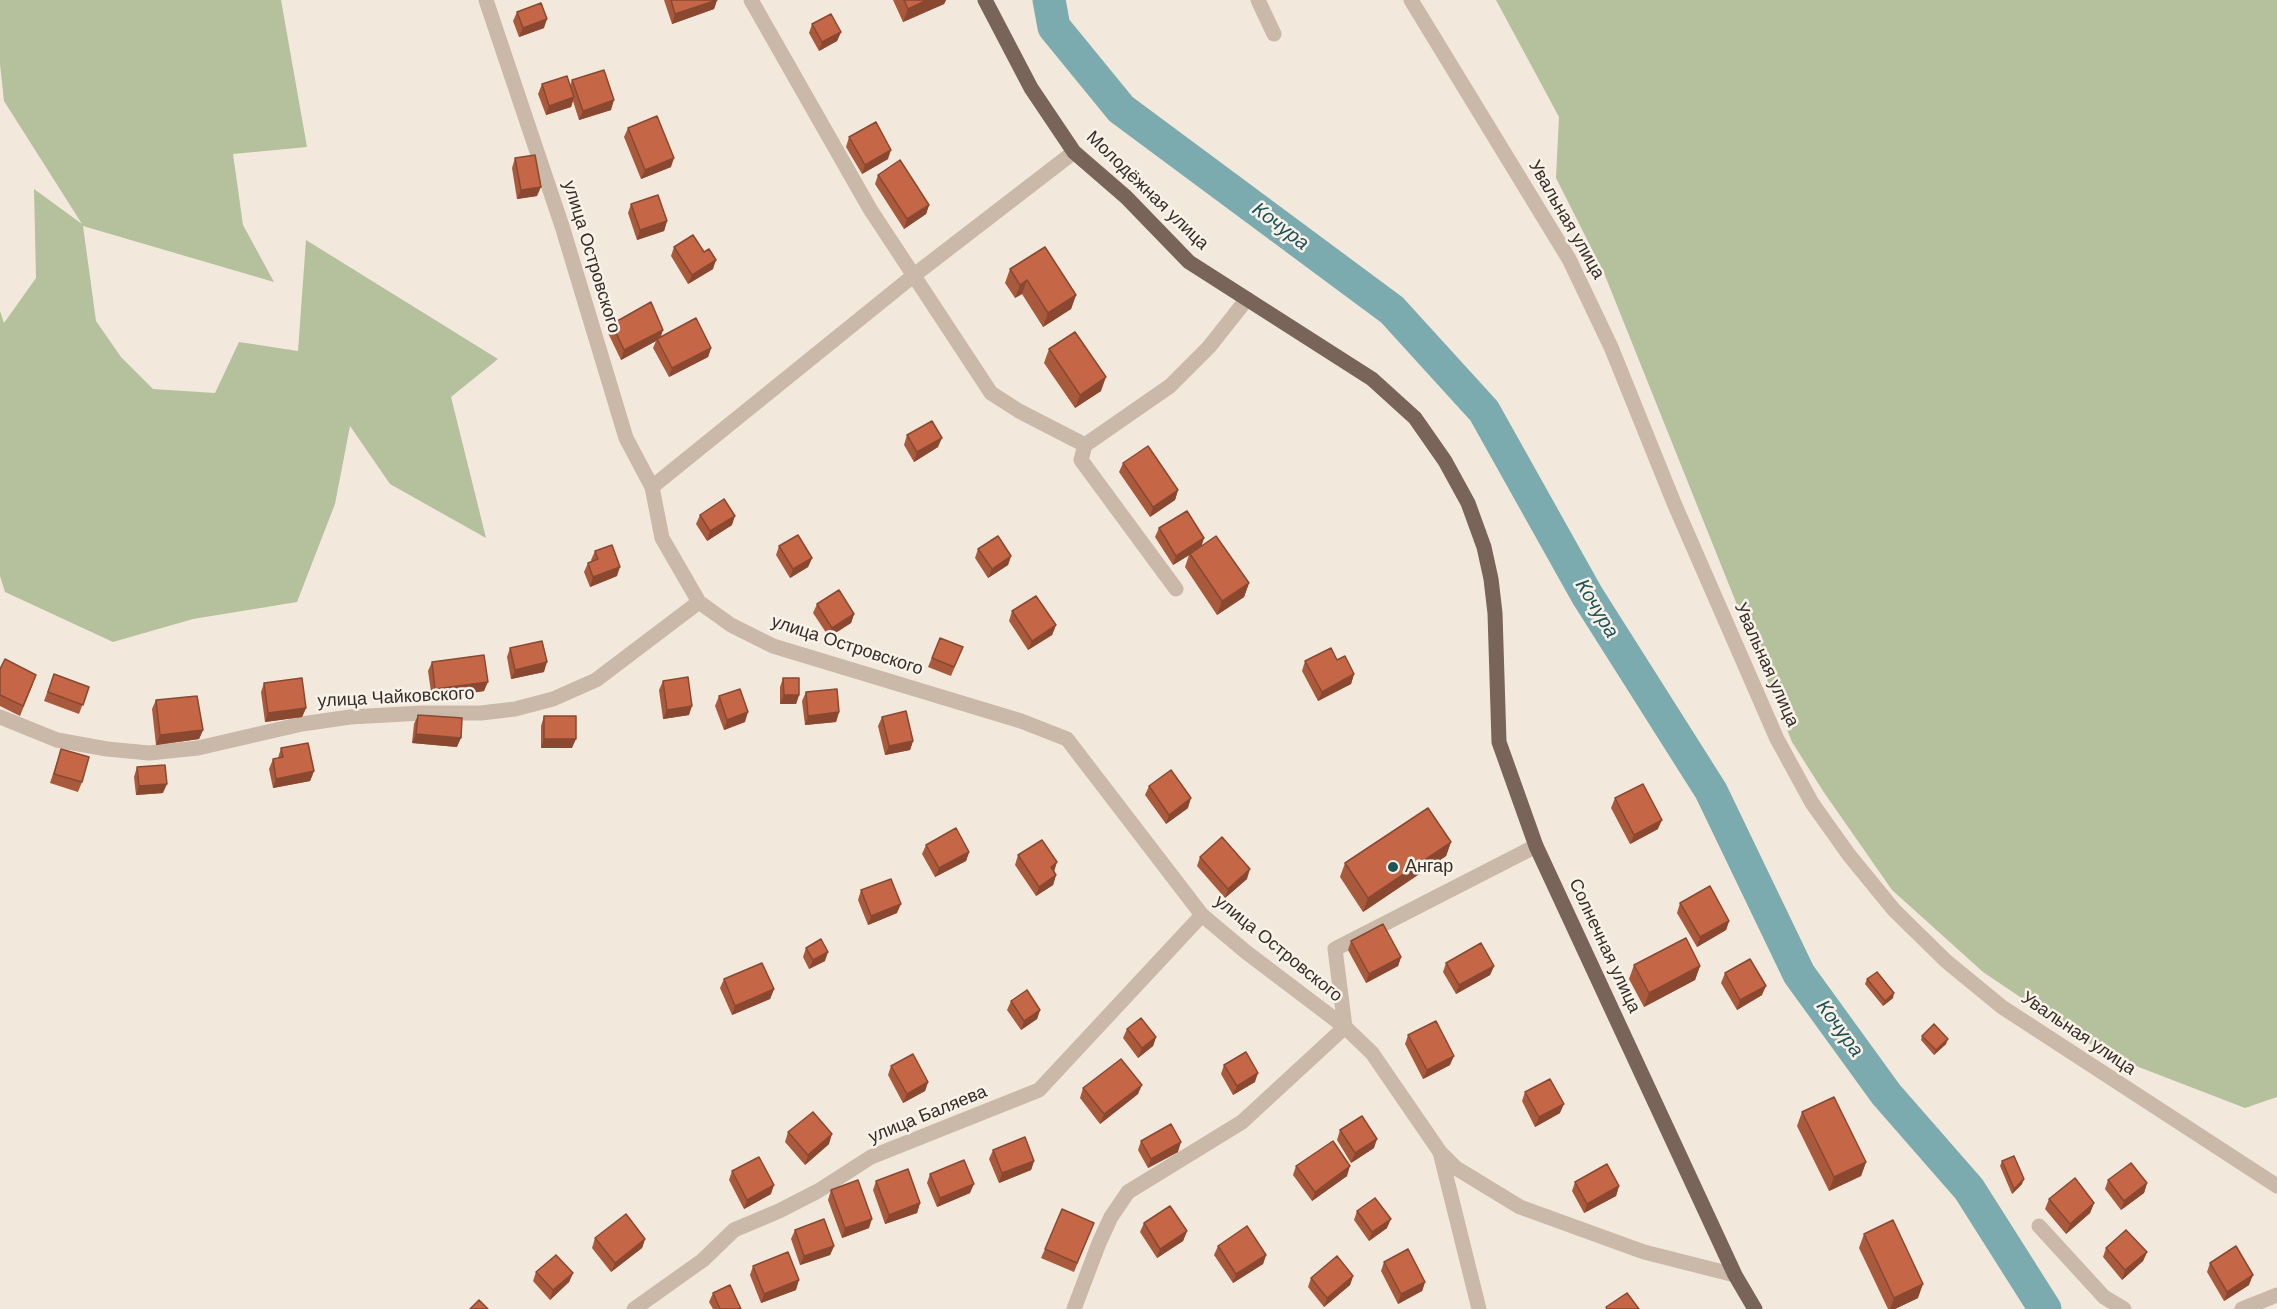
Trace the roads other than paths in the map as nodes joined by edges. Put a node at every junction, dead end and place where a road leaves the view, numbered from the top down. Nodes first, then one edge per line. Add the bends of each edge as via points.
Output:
1 (486, 0) edge
2 (751, 0) edge
3 (985, 0) edge
4 (1258, 0) edge
5 (1411, 0) edge
6 (1274, 34) dead end
7 (1074, 152) junction
8 (913, 276) junction
9 (1247, 299) junction
10 (1085, 445) junction
11 (652, 487) junction
12 (1491, 579) joint
13 (1176, 589) dead end
14 (699, 602) junction
15 (0, 717) edge
16 (1536, 846) junction
17 (1202, 915) junction
18 (1345, 1027) junction
19 (1440, 1152) junction
20 (2277, 1186) edge
21 (2039, 1226) dead end
22 (1735, 1275) junction
23 (2277, 1295) edge
24 (634, 1309) edge
25 (1074, 1309) edge
26 (1479, 1309) edge
27 (1755, 1309) edge
28 (2124, 1309) edge
29 (2242, 1309) edge

1 - 11 street, улица Островского via 559,216 626,438
2 - 8 street via 870,210
3 - 7 main road, Молодёжная улица via 1031,88
4 - 6 street
5 - 20 street, Увальная улица via 1569,260 1611,347 1777,739 1812,802 1849,855 1909,925 2002,1007
7 - 8 street
7 - 9 main road, Молодёжная улица via 1126,197 1189,262
8 - 10 street via 991,393
8 - 11 street
9 - 10 street via 1209,347 1170,386
9 - 12 main road, Молодёжная улица via 1372,380 1415,418 1468,503
10 - 13 street via 1081,460
11 - 14 street, улица Островского via 662,538
12 - 16 main road, Солнечная улица via 1499,742
14 - 15 street, улица Чайковского via 596,680 553,699 515,709 350,717 198,748 149,753 57,740
14 - 17 street, улица Островского via 731,625 773,646 1021,721 1067,739
16 - 18 street via 1335,949
16 - 22 main road, Солнечная улица
17 - 18 street, улица Островского
17 - 24 street, улица Баляева via 1039,1090 871,1157 818,1191 734,1230 703,1260
18 - 19 street, улица Островского via 1372,1053
18 - 25 street via 1242,1122 1128,1192 1099,1243
19 - 22 street, улица Островского via 1456,1168 1520,1207 1644,1252
19 - 26 street, улица Островского
21 - 28 street via 2104,1297
22 - 27 main road, Солнечная улица
23 - 29 street

